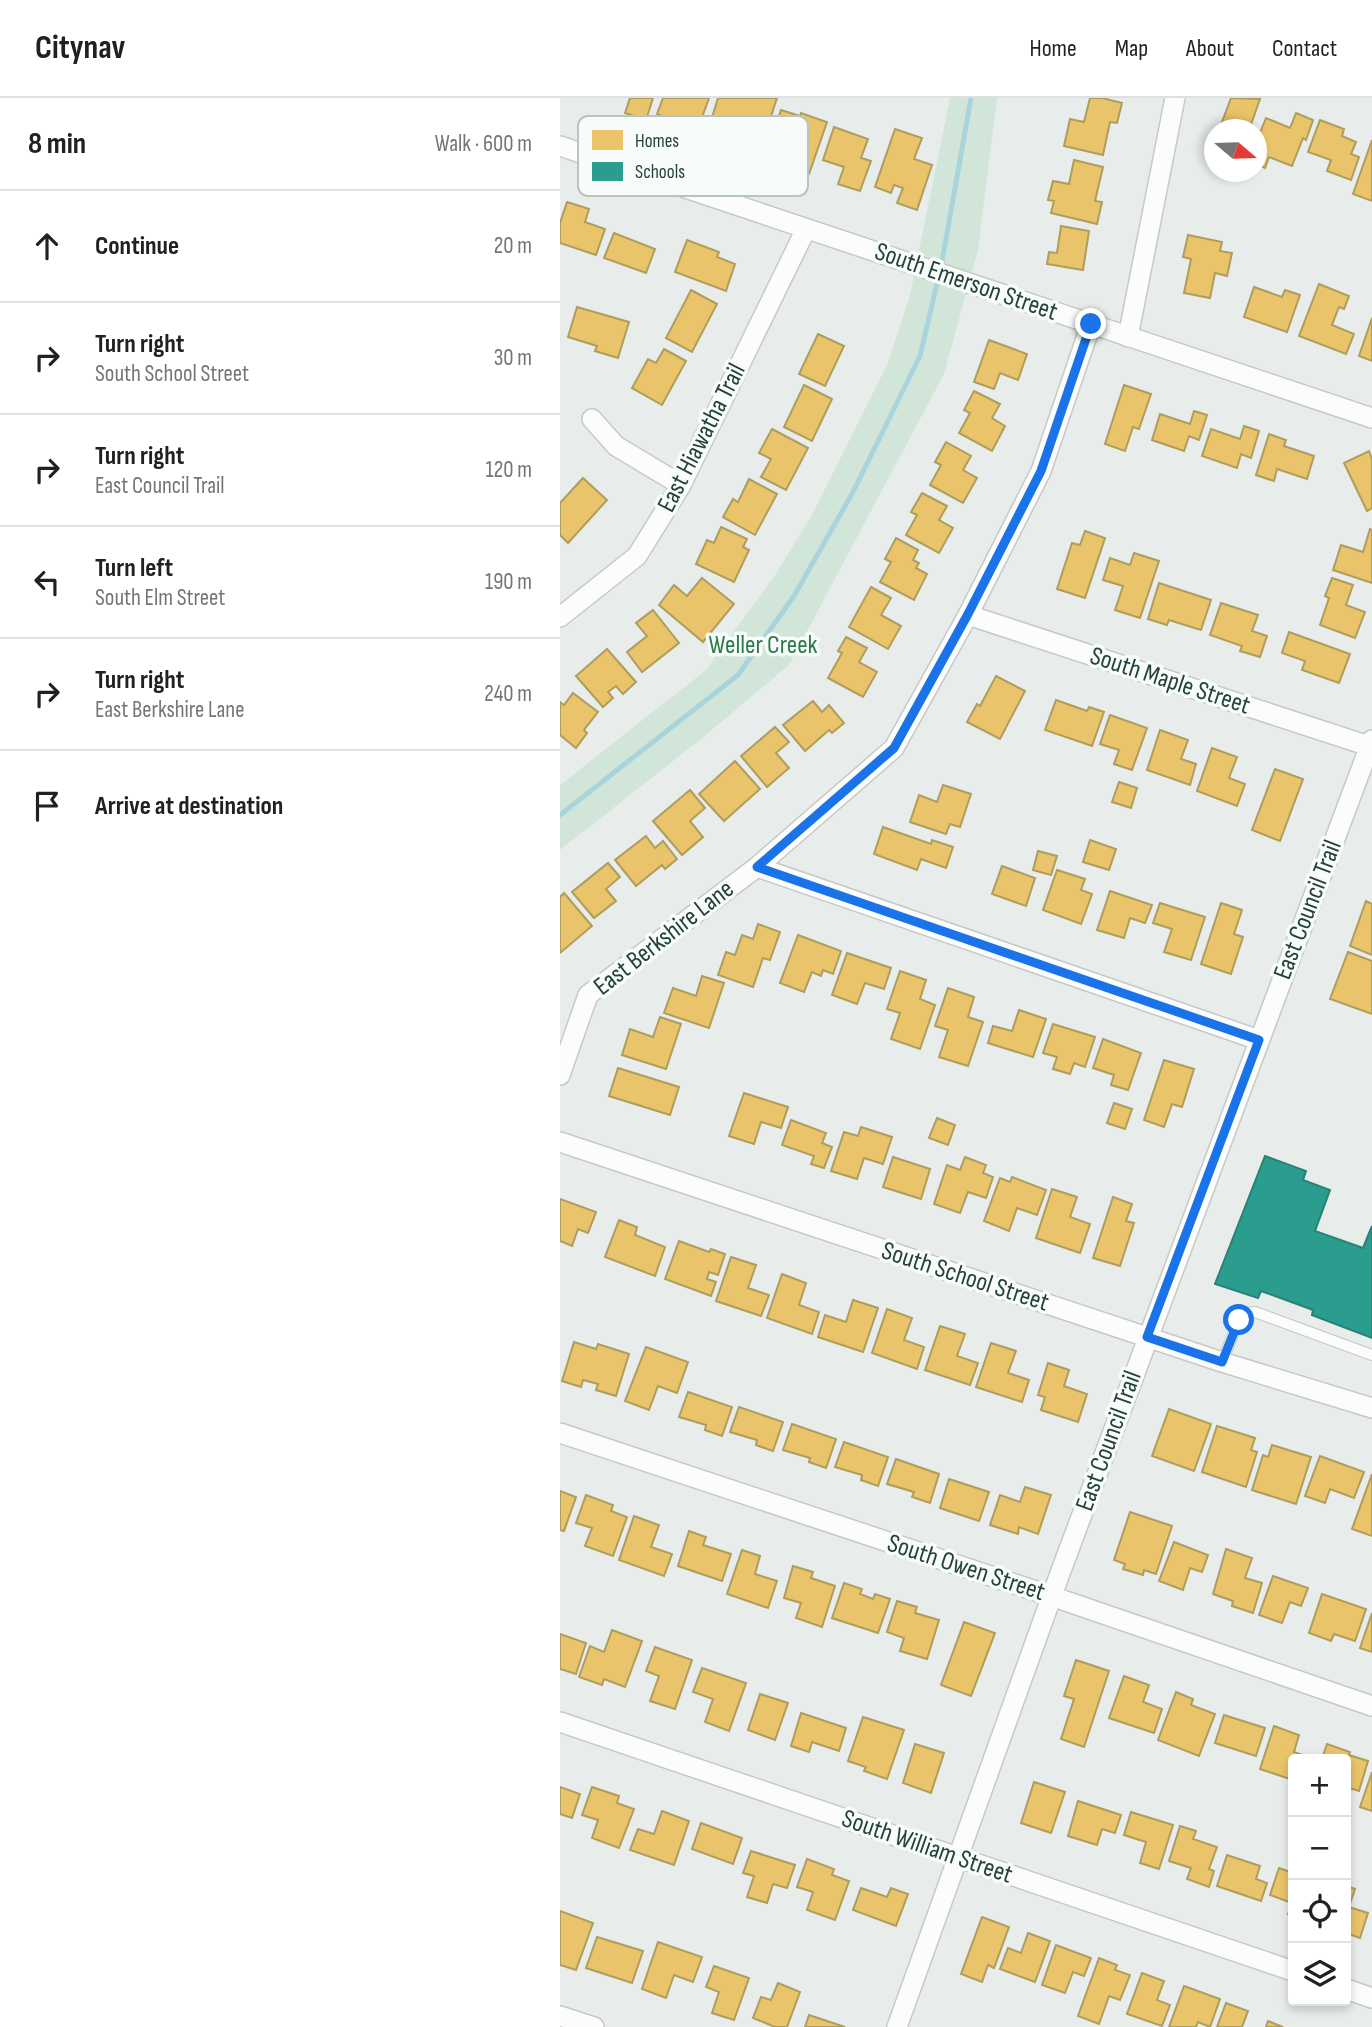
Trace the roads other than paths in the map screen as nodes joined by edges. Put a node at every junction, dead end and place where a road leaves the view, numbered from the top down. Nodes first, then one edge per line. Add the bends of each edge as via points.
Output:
1 (1175, 98) edge
2 (560, 146) edge
3 (578, 152) edge
4 (708, 196) edge
5 (806, 229) junction
6 (1091, 324) junction
7 (1128, 337) junction
8 (1372, 418) edge
9 (592, 419) dead end
10 (681, 485) junction
11 (968, 614) junction
12 (560, 618) edge
13 (1371, 744) edge
14 (757, 867) junction
15 (1259, 1040) junction
16 (560, 1075) edge
17 (560, 1142) edge
18 (1147, 1337) junction
19 (1372, 1355) edge
20 (1222, 1362) junction
21 (1372, 1408) edge
22 (560, 1433) edge
23 (1051, 1596) junction
24 (1372, 1706) edge
25 (560, 1722) edge
26 (958, 1857) junction
27 (1288, 1969) edge
28 (1351, 1991) edge
29 (1372, 1998) edge
30 (560, 2016) edge
31 (594, 2027) edge
32 (897, 2027) edge

1 - 7 street
2 - 3 street, South Emerson Street
4 - 5 street, South Emerson Street
5 - 6 street, South Emerson Street
5 - 10 street, East Hiawatha Trail
6 - 7 street, South Emerson Street
6 - 11 street, East Berkshire Lane via 1041,471
7 - 8 street, South Emerson Street
9 - 10 street via 616,446
10 - 12 street, East Hiawatha Trail via 638,556
11 - 13 street, South Maple Street
11 - 14 street, East Berkshire Lane via 894,748
13 - 15 street, East Council Trail
14 - 15 street
14 - 16 street, East Berkshire Lane via 588,995
15 - 18 street, East Council Trail
17 - 18 street, South School Street
18 - 20 street, South School Street
18 - 23 street, East Council Trail
19 - 20 lane via 1255,1312 1239,1320
20 - 21 street, South School Street
22 - 23 street, South Owen Street
23 - 24 street, South Owen Street
23 - 26 street, East Council Trail
25 - 26 street, South William Street
26 - 27 street, South William Street
26 - 32 street, East Council Trail
28 - 29 street
30 - 31 street

